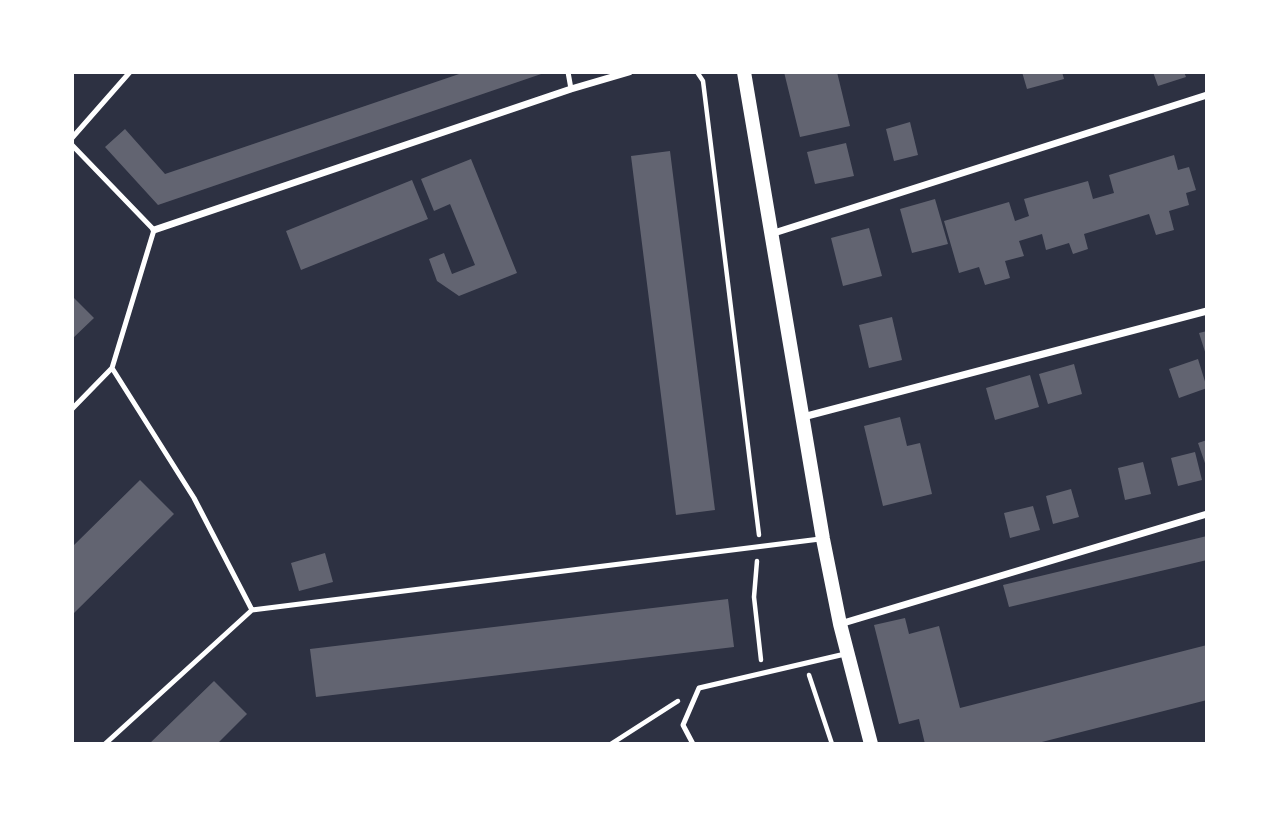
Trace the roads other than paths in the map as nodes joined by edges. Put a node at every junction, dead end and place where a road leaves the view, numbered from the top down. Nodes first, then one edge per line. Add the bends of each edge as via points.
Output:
1 (130, 72) edge
2 (568, 72) edge
3 (629, 72) edge
4 (744, 72) edge
5 (571, 89) junction
6 (1207, 95) edge
7 (72, 138) edge
8 (72, 145) edge
9 (155, 230) junction
10 (774, 233) junction
11 (1207, 311) edge
12 (112, 368) junction
13 (72, 409) edge
14 (803, 417) junction
15 (1207, 514) edge
16 (823, 539) junction
17 (252, 610) junction
18 (839, 624) junction
19 (848, 654) junction
20 (105, 744) edge
21 (693, 744) edge
22 (871, 744) edge

1 - 7 lane
2 - 5 lane
3 - 5 street
4 - 10 main road
5 - 9 street
6 - 10 street
8 - 9 lane
9 - 12 lane
10 - 14 main road
11 - 14 street
12 - 13 lane
12 - 17 lane via 194,498
14 - 16 main road
15 - 18 street
16 - 17 lane
16 - 18 main road
17 - 20 lane
18 - 19 main road
19 - 21 lane via 699,688 683,725
19 - 22 main road

